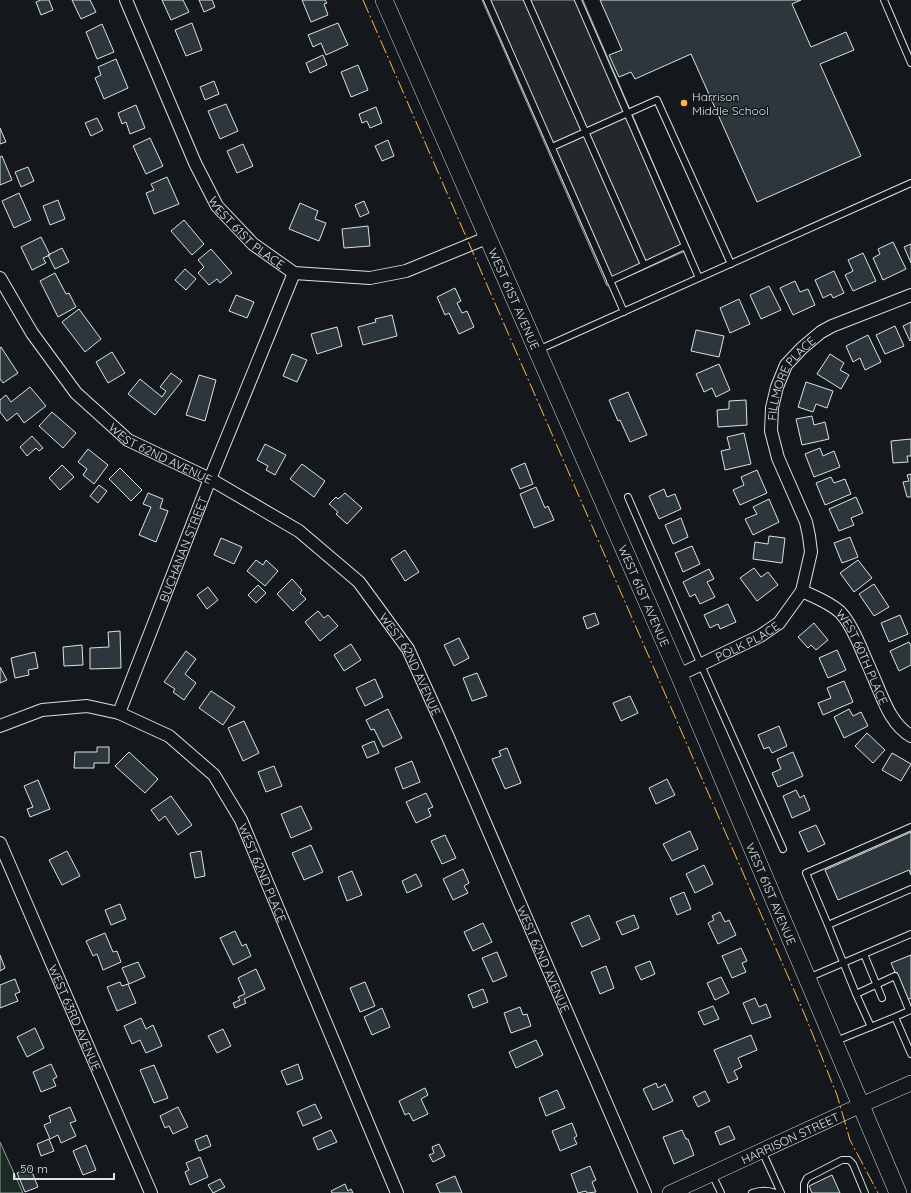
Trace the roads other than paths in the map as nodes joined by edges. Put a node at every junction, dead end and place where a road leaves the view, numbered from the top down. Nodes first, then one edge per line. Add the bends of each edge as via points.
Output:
1 (126, 0) edge
2 (384, 0) edge
3 (487, 0) edge
4 (527, 0) edge
5 (578, 0) edge
6 (884, 0) edge
7 (911, 63) edge
8 (627, 113) junction
9 (585, 132) junction
10 (552, 147) junction
11 (911, 182) edge
12 (489, 237) junction
13 (685, 246) junction
14 (731, 264) junction
15 (644, 265) junction
16 (294, 273) junction
17 (0, 278) edge
18 (698, 278) junction
19 (610, 280) junction
20 (911, 295) edge
21 (624, 312) junction
22 (538, 350) junction
23 (210, 479) junction
24 (628, 497) dead end
25 (802, 591) junction
26 (701, 665) junction
27 (679, 675) junction
28 (119, 713) junction
29 (0, 726) edge
30 (911, 736) edge
31 (911, 827) edge
32 (0, 843) edge
33 (783, 849) dead end
34 (911, 889) edge
35 (828, 925) junction
36 (911, 934) edge
37 (864, 954) junction
38 (843, 963) junction
39 (807, 978) junction
40 (876, 984) junction
41 (856, 994) junction
42 (882, 998) dead end
43 (910, 1010) edge
44 (891, 1017) junction
45 (871, 1027) junction
46 (835, 1042) junction
47 (909, 1044) edge
48 (911, 1054) edge
49 (911, 1083) edge
50 (861, 1105) junction
51 (762, 1151) junction
52 (712, 1174) junction
53 (151, 1193) edge
54 (397, 1193) edge
55 (645, 1193) edge
56 (670, 1193) edge
57 (721, 1193) edge
58 (752, 1193) edge
59 (776, 1193) edge
60 (782, 1193) edge
61 (804, 1193) edge
62 (865, 1193) edge
63 (898, 1193) edge

1 - 16 street, WEST 61ST PLACE via 195,162 217,206 253,244
2 - 12 main road, WEST 61ST AVENUE
3 - 10 lane
4 - 9 lane
5 - 8 lane
6 - 7 lane
8 - 9 lane
8 - 13 lane
8 - 14 lane via 657,100
9 - 10 lane
9 - 15 lane
10 - 19 lane
11 - 14 lane
12 - 16 street, WEST 61ST PLACE via 406,271 370,278
12 - 22 main road, WEST 61ST AVENUE
13 - 15 lane
13 - 18 lane
14 - 18 lane
15 - 19 lane
16 - 23 street, BUCHANAN STREET
17 - 23 street, WEST 62ND AVENUE via 32,333 76,393 128,440
18 - 21 lane
19 - 21 lane
20 - 25 street, FILLMORE PLACE via 821,332 786,365 776,387 771,431 778,458 806,522 809,536 811,552
21 - 22 lane
22 - 27 main road, WEST 61ST AVENUE
23 - 28 street, BUCHANAN STREET
23 - 55 street, WEST 62ND AVENUE via 299,531 360,582 408,649
24 - 26 lane
25 - 26 street, POLK PLACE via 779,623 760,636
25 - 30 street, WEST 60TH PLACE via 830,604 841,613 857,639 888,711 896,723
26 - 27 street, POLK PLACE
26 - 33 lane
27 - 39 main road, WEST 61ST AVENUE
28 - 29 street, WEST 62ND PLACE via 87,706 42,710
28 - 54 street, WEST 62ND PLACE via 169,736 214,775 241,820
31 - 35 lane via 806,873
32 - 53 street, WEST 63RD AVENUE
34 - 35 lane
35 - 38 lane
36 - 37 lane
37 - 38 lane
37 - 40 lane
38 - 39 lane
38 - 41 lane
39 - 46 main road, WEST 61ST AVENUE
40 - 41 lane
40 - 42 lane
40 - 43 lane via 895,976
41 - 45 lane
43 - 44 lane
44 - 45 lane
44 - 47 lane
45 - 46 lane
46 - 50 main road, WEST 61ST AVENUE
47 - 48 lane
49 - 50 street, HARRISON STREET
50 - 51 street, HARRISON STREET
50 - 63 main road, WEST 61ST AVENUE
51 - 52 street, HARRISON STREET
51 - 60 lane
52 - 56 street, HARRISON STREET
52 - 57 lane
58 - 59 lane via 765,1190
61 - 62 lane via 807,1178 842,1160 849,1160

